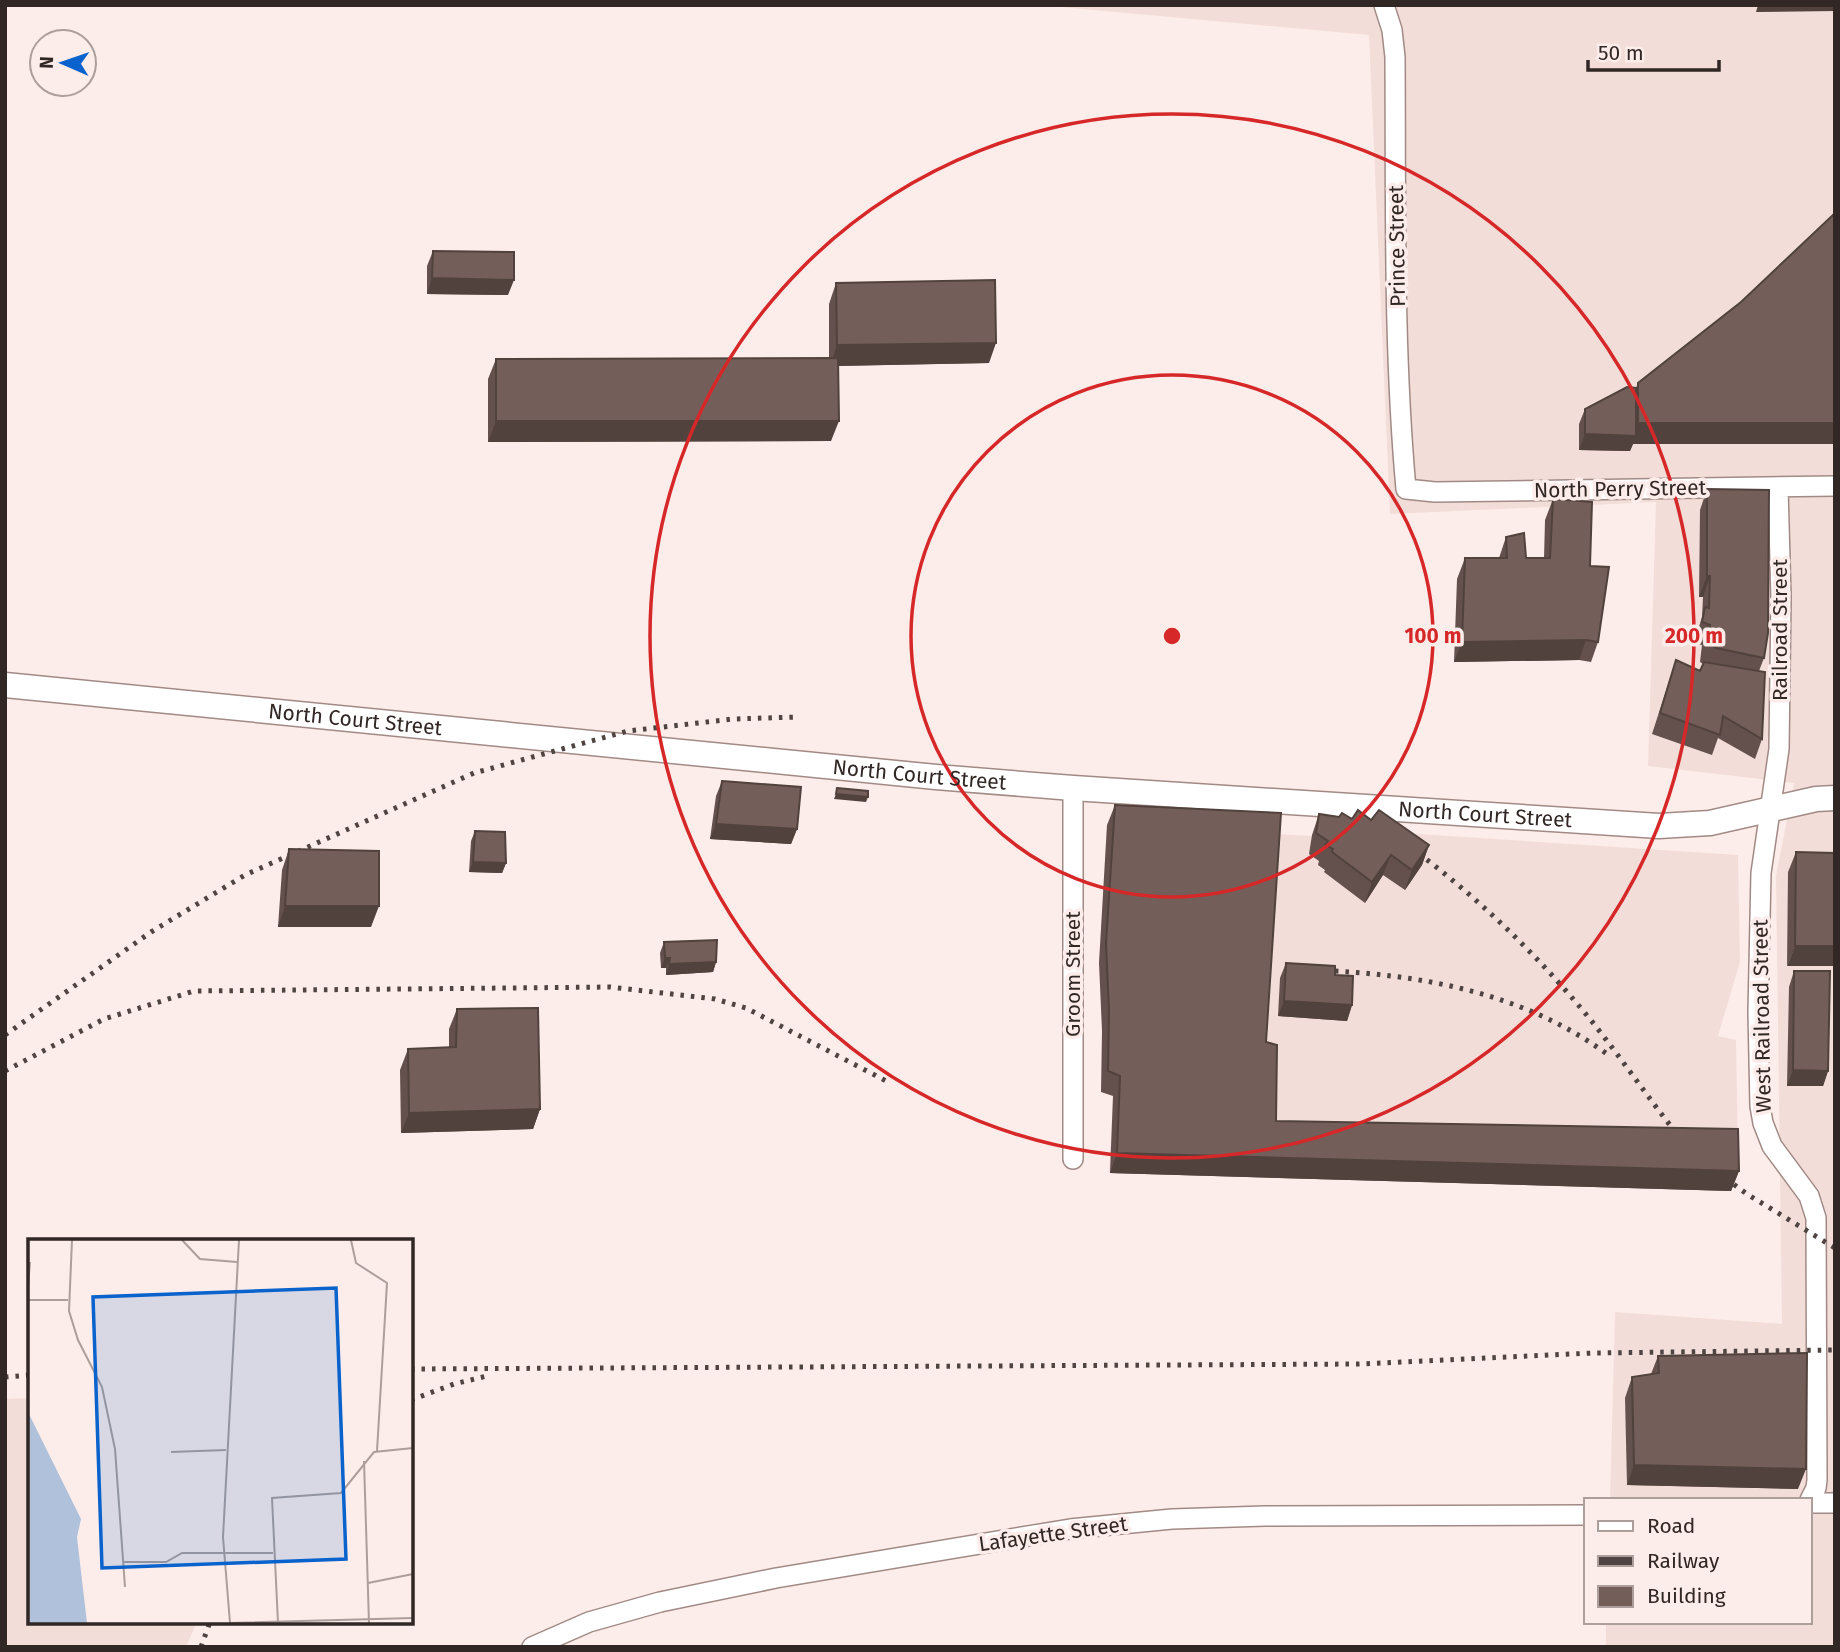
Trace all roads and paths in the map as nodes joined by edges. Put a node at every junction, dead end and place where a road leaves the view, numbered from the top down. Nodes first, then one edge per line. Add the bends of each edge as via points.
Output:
1 (1384, 5) edge
2 (1835, 486) edge
3 (1778, 487) junction
4 (1406, 489) joint
5 (5, 685) edge
6 (1073, 788) junction
7 (1835, 798) edge
8 (1770, 810) junction
9 (1073, 1159) dead end
10 (1812, 1498) edge
11 (1812, 1501) edge
12 (1835, 1503) edge
13 (1584, 1515) edge
14 (532, 1647) edge

1 - 4 street, Prince Street via 1395,57 1397,287
2 - 3 street, North Perry Street
3 - 4 street, North Perry Street
3 - 8 street, Railroad Street via 1779,748
5 - 6 main road, North Court Street
6 - 8 main road, North Court Street via 1659,826 1710,824
6 - 9 street, Groom Street
7 - 8 main road, North Court Street
8 - 10 street, West Railroad Street via 1761,873 1760,1105 1772,1146 1809,1196 1815,1218 1817,1480
11 - 12 street
13 - 14 street, Lafayette Street via 1265,1516 1070,1529 685,1596 589,1622

